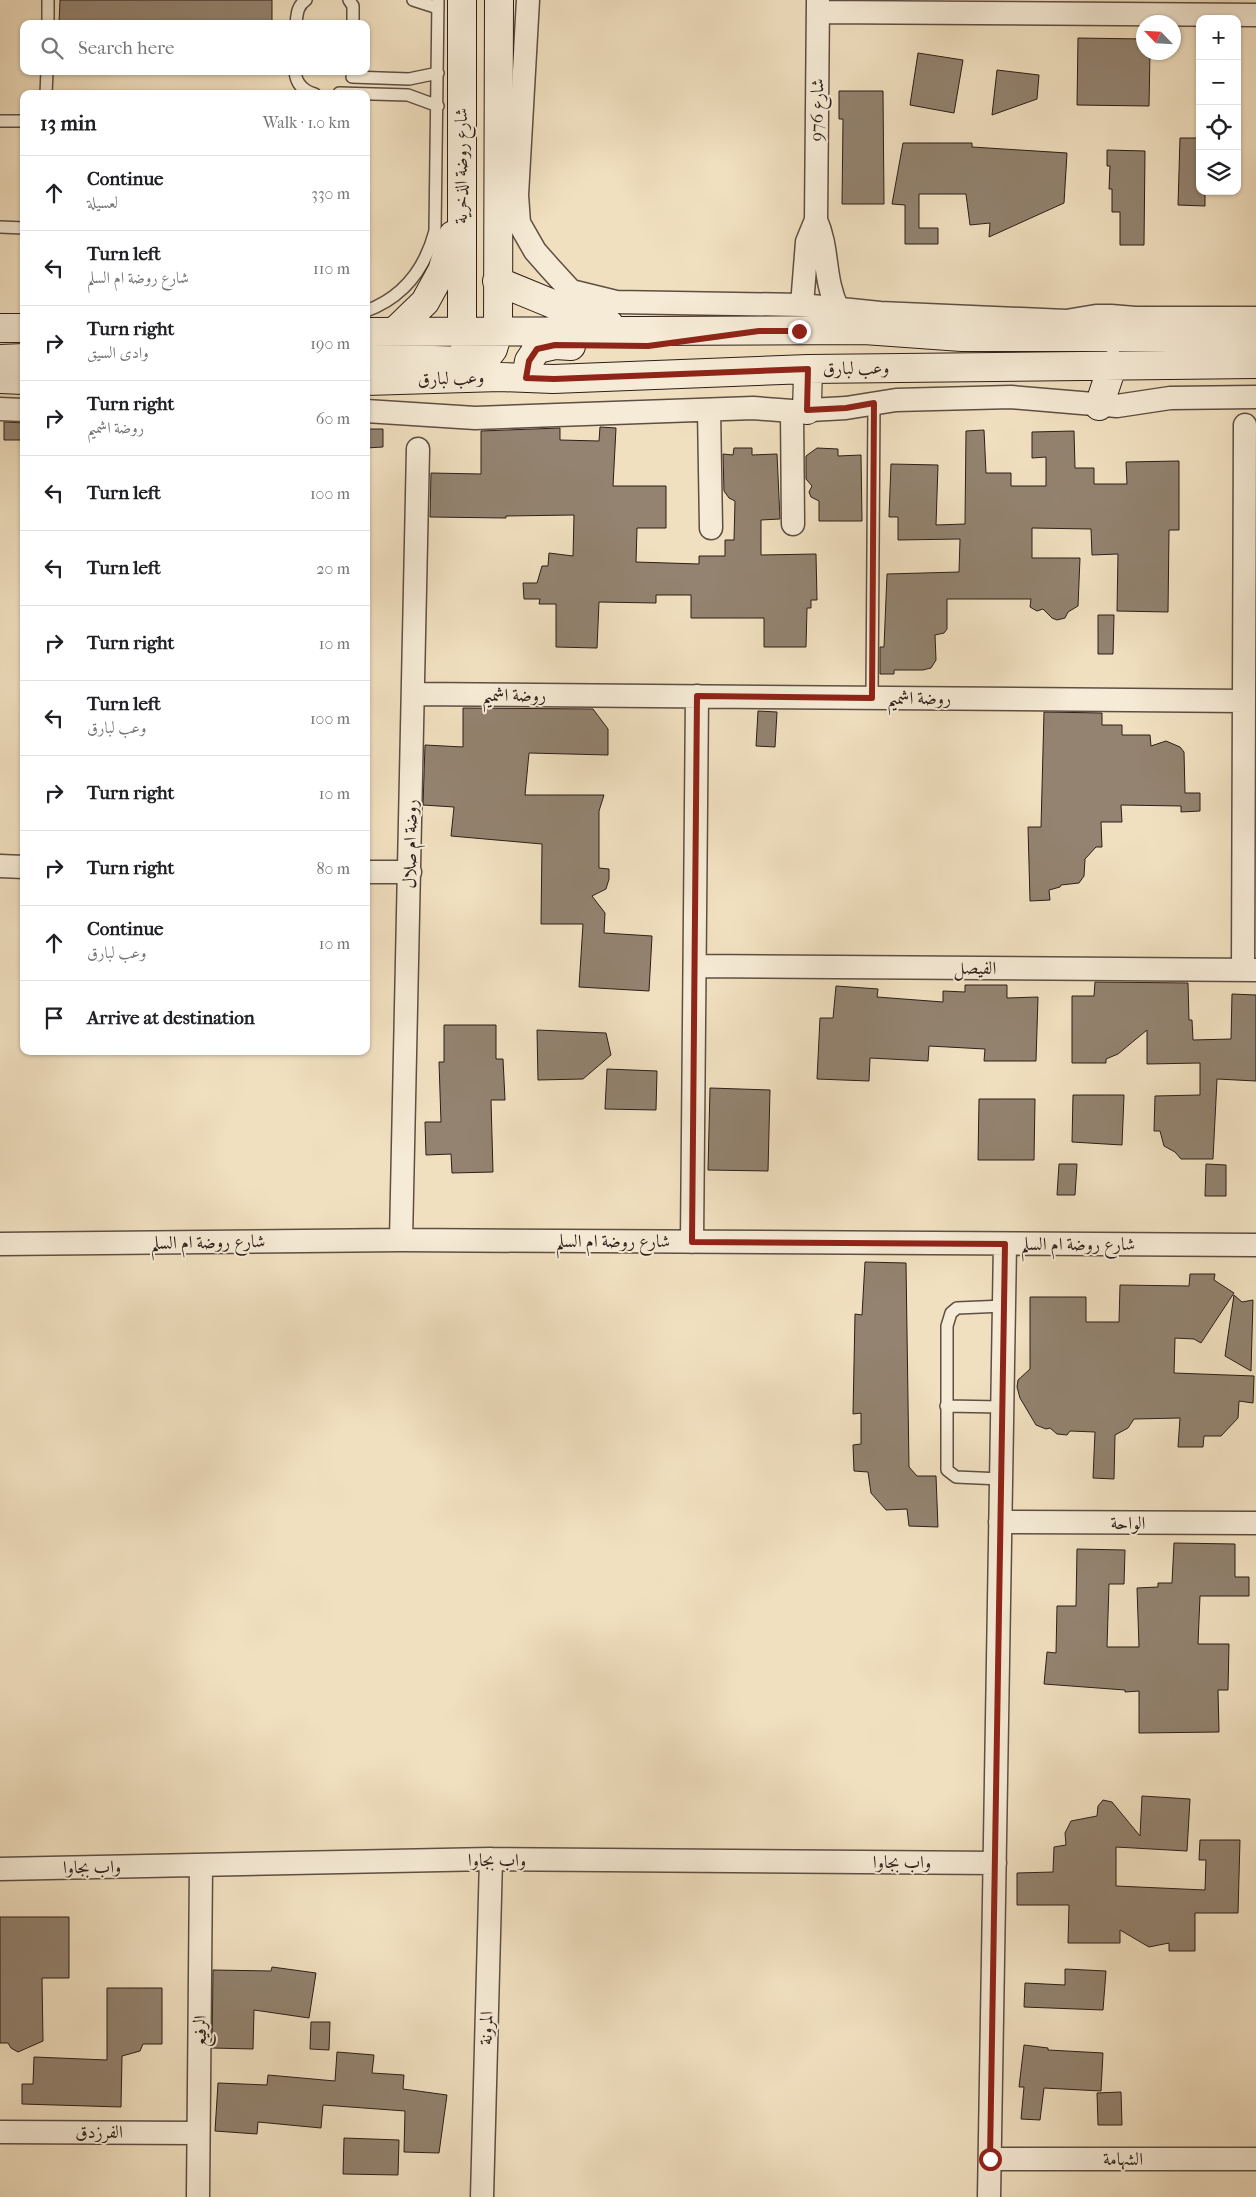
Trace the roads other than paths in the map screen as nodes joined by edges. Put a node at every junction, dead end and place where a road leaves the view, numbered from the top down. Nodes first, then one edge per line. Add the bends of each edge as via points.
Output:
1 (48, 0) edge
2 (306, 0) edge
3 (348, 0) edge
4 (413, 0) edge
5 (499, 0) edge
6 (528, 0) edge
7 (446, 3) edge
8 (818, 6) edge
9 (1088, 7) edge
10 (1256, 15) edge
11 (48, 20) edge
12 (296, 20) edge
13 (353, 20) edge
14 (438, 73) junction
15 (47, 75) edge
16 (296, 75) edge
17 (352, 75) edge
18 (363, 75) edge
19 (46, 90) edge
20 (304, 90) edge
21 (343, 90) edge
22 (370, 94) edge
23 (438, 106) junction
24 (0, 121) edge
25 (20, 121) edge
26 (461, 199) junction
27 (816, 220) junction
28 (0, 227) edge
29 (20, 228) edge
30 (497, 281) junction
31 (802, 305) junction
32 (370, 309) edge
33 (838, 309) junction
34 (1256, 318) edge
35 (1126, 327) junction
36 (759, 331) junction
37 (380, 332) edge
38 (462, 332) junction
39 (498, 332) junction
40 (640, 332) junction
41 (1256, 337) edge
42 (20, 358) edge
43 (370, 358) edge
44 (0, 359) edge
45 (480, 359) junction
46 (1113, 364) junction
47 (1256, 364) edge
48 (808, 369) junction
49 (516, 378) junction
50 (0, 379) edge
51 (20, 380) edge
52 (370, 381) edge
53 (1229, 397) junction
54 (1256, 397) edge
55 (874, 403) junction
56 (1100, 406) junction
57 (0, 409) edge
58 (20, 410) edge
59 (709, 410) junction
60 (800, 410) junction
61 (370, 412) edge
62 (405, 414) junction
63 (435, 416) junction
64 (1251, 419) edge
65 (418, 449) junction
66 (793, 524) dead end
67 (711, 528) dead end
68 (413, 694) junction
69 (697, 696) junction
70 (872, 698) junction
71 (1244, 701) junction
72 (0, 866) edge
73 (20, 867) edge
74 (370, 872) edge
75 (410, 872) junction
76 (695, 966) junction
77 (1250, 970) edge
78 (401, 1240) junction
79 (692, 1242) junction
80 (0, 1244) edge
81 (1005, 1244) junction
82 (1256, 1245) edge
83 (1004, 1306) junction
84 (946, 1406) junction
85 (1002, 1408) junction
86 (1001, 1479) junction
87 (1000, 1522) junction
88 (1256, 1523) edge
89 (491, 1860) junction
90 (994, 1863) junction
91 (201, 1865) junction
92 (0, 1869) edge
93 (0, 2132) edge
94 (198, 2133) junction
95 (990, 2159) junction
96 (1256, 2159) edge
97 (198, 2197) edge
98 (482, 2197) edge
99 (989, 2197) edge

1 - 11 lane
2 - 12 lane via 297,11
3 - 13 lane
4 - 7 lane
5 - 30 street, شارع روضة الذخرية
6 - 31 street via 518,168 519,222 550,268 571,291 616,302
7 - 14 lane
7 - 26 street, شارع روضة الذخرية
8 - 9 street
8 - 27 street, شارع 976
9 - 10 street
14 - 18 lane via 409,79
14 - 23 lane
15 - 19 lane
16 - 20 lane
17 - 21 lane
22 - 23 lane via 408,95
23 - 32 lane via 436,214 431,247 404,289
24 - 25 lane
26 - 37 street via 442,271 425,302
26 - 38 street, شارع روضة الذخرية
27 - 31 street, شارع 976 via 807,242
27 - 33 street, شارع 976 via 823,240 828,282
28 - 29 lane
30 - 39 street, شارع روضة الذخرية
30 - 40 street via 587,318
31 - 33 street
33 - 35 street via 1066,322 1096,316
34 - 35 street
35 - 36 street, وعب لبارق via 962,337 864,330
35 - 41 street, وعب لبارق
36 - 40 street, وعب لبارق
36 - 49 street via 648,346 555,345 537,349
37 - 38 street, وعب لبارق
38 - 39 street, وعب لبارق
38 - 45 street via 465,343
39 - 40 street, وعب لبارق
39 - 45 street via 494,349
42 - 44 street
43 - 45 street
45 - 49 street
46 - 47 street, وعب لبارق
46 - 48 street, وعب لبارق
46 - 56 street
48 - 49 street, وعب لبارق
48 - 60 street
49 - 52 street, وعب لبارق
50 - 51 street
53 - 54 street
53 - 56 street via 1170,398 1128,406
53 - 64 street via 1234,413
55 - 56 street via 1011,397
55 - 60 street
55 - 70 lane
57 - 58 street
59 - 60 street
59 - 63 street
59 - 67 street
60 - 66 street
61 - 62 street
62 - 63 street
62 - 65 street
63 - 65 street via 429,434
64 - 71 street
65 - 68 street, روضة ام صلال
68 - 69 street, روضة اشميم
68 - 75 street, روضة ام صلال
69 - 70 street, روضة اشميم
69 - 76 street
70 - 71 street, روضة اشميم
71 - 77 street
72 - 73 street
74 - 75 street
75 - 78 street, روضة ام صلال
76 - 77 street, الفيصل
76 - 79 street
78 - 79 street, شارع روضة ام السلم
78 - 80 street, شارع روضة ام السلم
79 - 81 street, شارع روضة ام السلم
81 - 82 street, شارع روضة ام السلم
81 - 83 street
83 - 84 lane via 964,1306 951,1312 947,1326
83 - 85 street
84 - 85 lane
84 - 86 lane via 947,1470 956,1477
85 - 86 street
86 - 87 street
87 - 88 street, الواحة
87 - 90 street
89 - 90 street, واب بجاوا
89 - 91 street, واب بجاوا
89 - 98 street, المرونة
90 - 95 street
91 - 92 street, واب بجاوا
91 - 94 street, الرفيع
93 - 94 street, الفرزدق
94 - 97 street, الرفيع
95 - 96 street, الشهامة
95 - 99 street

